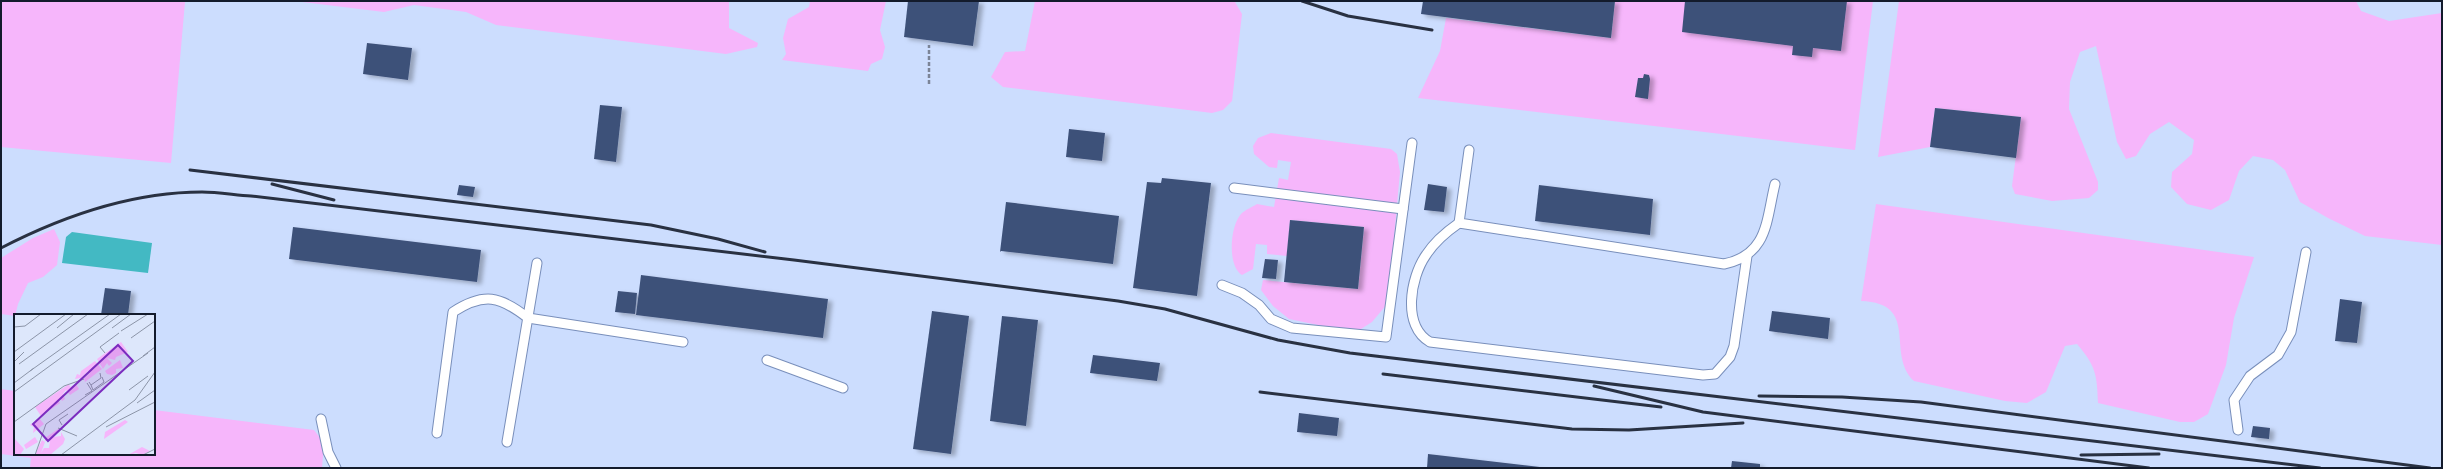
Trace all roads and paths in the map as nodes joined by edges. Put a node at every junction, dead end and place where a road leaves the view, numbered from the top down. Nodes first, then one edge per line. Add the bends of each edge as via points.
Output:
1 (929, 45) dead end
2 (929, 84) dead end
3 (1412, 143) dead end
4 (1469, 150) dead end
5 (1775, 184) dead end
6 (1234, 188) dead end
7 (1403, 209) junction
8 (1459, 223) junction
9 (2306, 252) dead end
10 (1747, 256) junction
11 (536, 263) dead end
12 (1222, 285) dead end
13 (528, 318) junction
14 (683, 342) dead end
15 (767, 360) dead end
16 (843, 388) dead end
17 (321, 419) dead end
18 (2238, 430) dead end
19 (437, 433) dead end
20 (508, 442) dead end
21 (336, 468) edge

1 - 2 path
3 - 7 lane
4 - 8 lane
5 - 10 lane via 1762,238
6 - 7 lane
7 - 12 lane via 1386,337 1292,328 1271,319 1259,305 1242,293
8 - 10 lane via 1724,264
8 - 10 lane via 1434,244 1416,273 1412,322 1422,337 1430,342 1703,375 1715,374 1730,357
9 - 18 lane via 2291,332 2278,355 2250,376 2234,400
11 - 13 lane
13 - 14 lane
13 - 19 lane via 510,304 490,298 469,302 453,312
13 - 20 lane
15 - 16 lane
17 - 21 lane via 328,452

